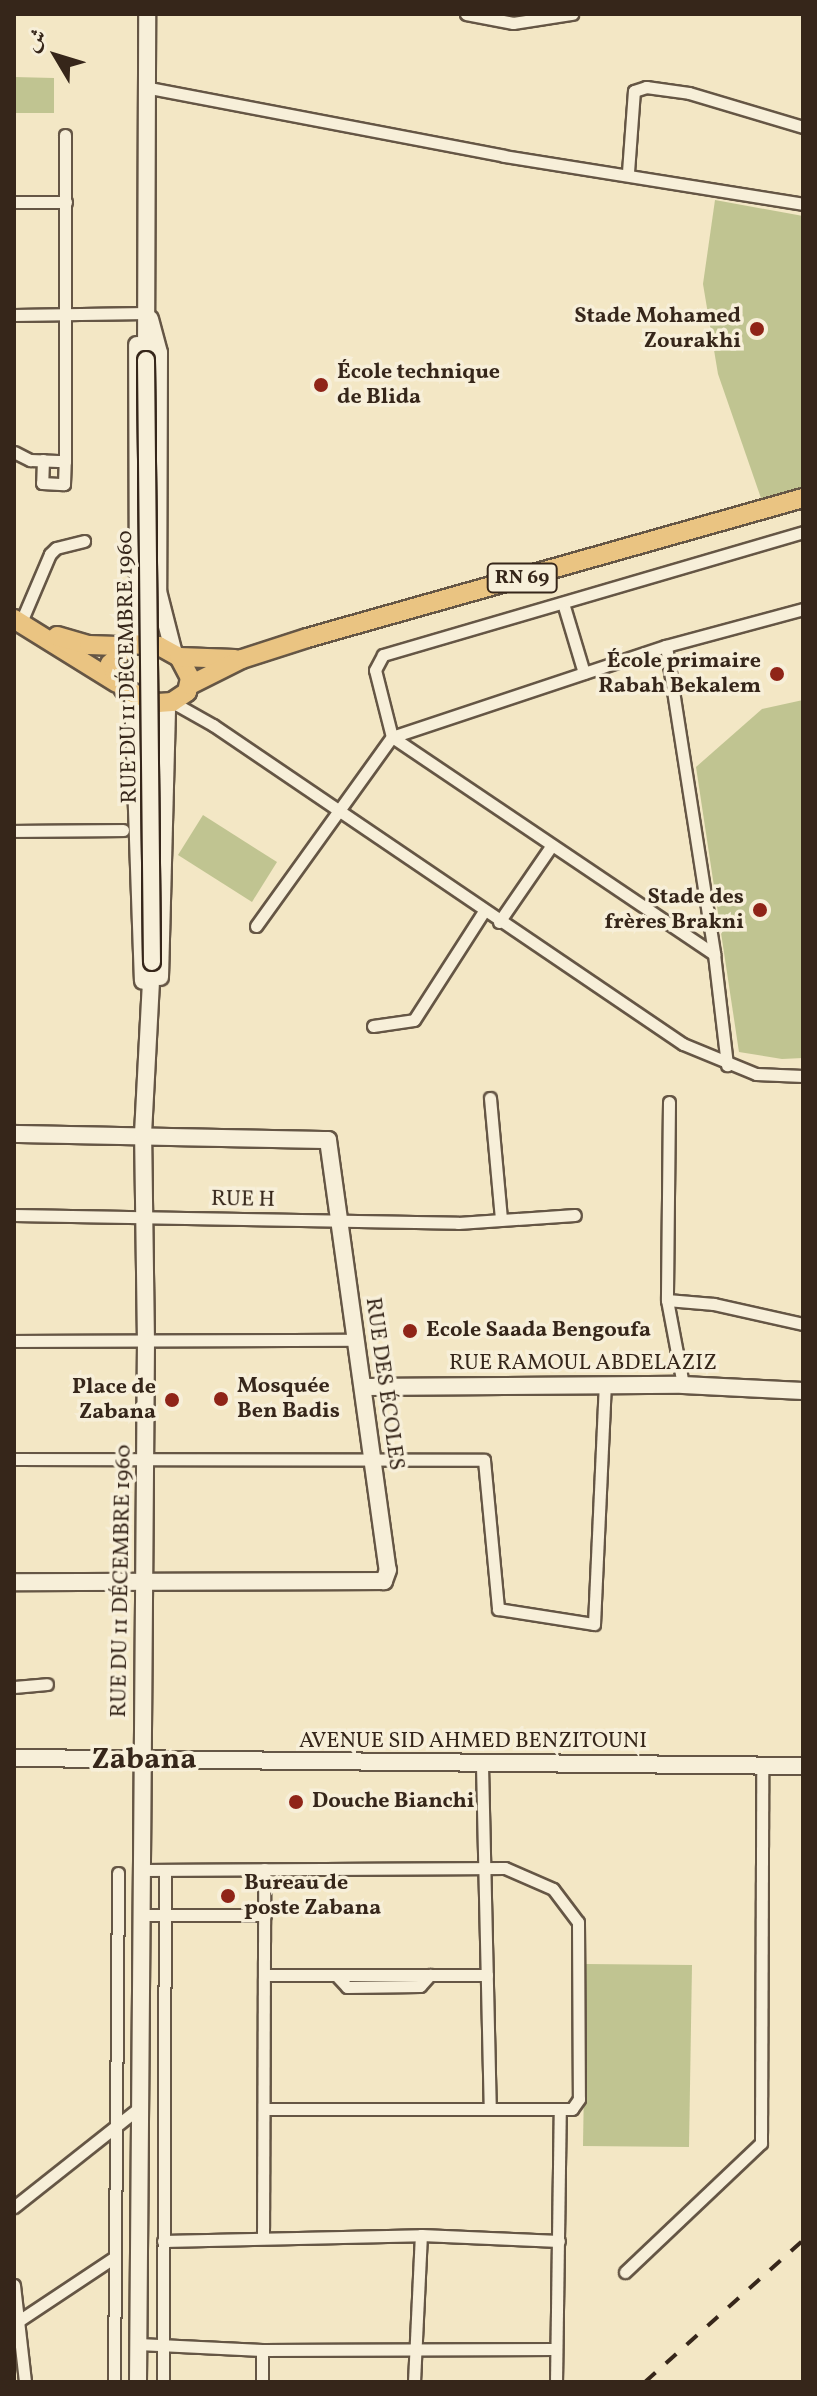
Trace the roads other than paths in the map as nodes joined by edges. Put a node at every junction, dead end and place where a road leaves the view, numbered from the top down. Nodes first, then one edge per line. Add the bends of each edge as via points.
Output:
1 (147, 14) edge
2 (466, 14) edge
3 (572, 14) edge
4 (513, 19) edge
5 (149, 88) junction
6 (803, 127) edge
7 (65, 135) dead end
8 (628, 172) junction
9 (14, 202) edge
10 (66, 202) junction
11 (803, 204) edge
12 (147, 313) junction
13 (67, 314) junction
14 (14, 315) edge
15 (14, 452) edge
16 (43, 460) junction
17 (65, 461) junction
18 (803, 498) edge
19 (803, 532) edge
20 (84, 541) dead end
21 (563, 603) junction
22 (803, 609) edge
23 (24, 624) edge
24 (127, 645) junction
25 (666, 646) junction
26 (177, 656) junction
27 (242, 659) junction
28 (584, 673) junction
29 (117, 683) junction
30 (133, 696) junction
31 (179, 696) junction
32 (213, 725) junction
33 (392, 737) junction
34 (334, 811) junction
35 (123, 830) dead end
36 (14, 831) edge
37 (552, 845) junction
38 (484, 911) junction
39 (499, 922) junction
40 (256, 926) dead end
41 (714, 954) junction
42 (151, 1021) junction
43 (373, 1026) dead end
44 (727, 1065) junction
45 (803, 1076) edge
46 (490, 1098) dead end
47 (669, 1102) dead end
48 (14, 1134) edge
49 (143, 1134) junction
50 (14, 1215) edge
51 (575, 1215) dead end
52 (145, 1218) junction
53 (501, 1220) junction
54 (339, 1222) junction
55 (667, 1300) junction
56 (803, 1324) edge
57 (355, 1340) junction
58 (14, 1341) edge
59 (146, 1343) junction
60 (605, 1384) junction
61 (683, 1385) junction
62 (363, 1387) junction
63 (803, 1391) edge
64 (14, 1459) edge
65 (374, 1460) junction
66 (145, 1461) junction
67 (14, 1582) edge
68 (145, 1585) junction
69 (47, 1684) dead end
70 (14, 1687) edge
71 (14, 1758) edge
72 (142, 1763) junction
73 (482, 1765) junction
74 (762, 1765) junction
75 (803, 1766) edge
76 (264, 1869) junction
77 (488, 1869) junction
78 (143, 1870) junction
79 (165, 1871) junction
80 (118, 1873) dead end
81 (167, 1914) junction
82 (142, 1915) junction
83 (265, 1915) junction
84 (265, 1975) junction
85 (487, 1975) junction
86 (490, 2107) junction
87 (139, 2108) junction
88 (267, 2109) junction
89 (560, 2111) junction
90 (113, 2133) junction
91 (14, 2207) edge
92 (421, 2235) junction
93 (263, 2238) junction
94 (163, 2241) junction
95 (559, 2241) junction
96 (115, 2257) junction
97 (625, 2272) dead end
98 (14, 2285) edge
99 (16, 2322) edge
100 (138, 2344) junction
101 (163, 2345) junction
102 (556, 2349) junction
103 (262, 2350) junction
104 (416, 2350) junction
105 (25, 2382) edge
106 (114, 2382) edge
107 (138, 2382) edge
108 (163, 2382) edge
109 (262, 2382) edge
110 (414, 2382) edge
111 (556, 2382) edge

1 - 5 main road, RUE DU 11 DÉCEMBRE 1960
2 - 4 street
3 - 4 street
5 - 8 street via 504,156
5 - 12 main road, RUE DU 11 DÉCEMBRE 1960
6 - 8 street via 689,93 646,87 634,91
7 - 10 street
8 - 11 street
9 - 10 street
10 - 13 street
12 - 13 street
12 - 24 main road, RUE DU 11 DÉCEMBRE 1960 via 137,342 138,615
12 - 26 main road, RUE DU 11 DÉCEMBRE 1960 via 159,353 158,591
12 - 42 main road, RUE DU 11 DÉCEMBRE 1960, bridge
13 - 14 street
13 - 17 street
15 - 16 street
16 - 17 street
16 - 17 street via 42,483 64,484
18 - 27 main road, RN 69
19 - 21 street
20 - 23 street via 50,554
21 - 28 street
21 - 33 street via 383,655 375,670
22 - 25 street
23 - 24 main road via 89,645
23 - 29 main road
24 - 26 main road
24 - 29 main road via 110,664
25 - 28 street
25 - 41 street
26 - 27 main road
26 - 31 main road via 189,670
27 - 31 main road
28 - 33 street
29 - 30 main road
30 - 31 main road
30 - 42 main road, RUE DU 11 DÉCEMBRE 1960 via 141,966
31 - 32 street
31 - 32 street
31 - 42 main road, RUE DU 11 DÉCEMBRE 1960 via 161,759 161,964
32 - 34 street
33 - 34 street
33 - 37 street
34 - 38 street
34 - 40 street
35 - 36 street
37 - 39 street
37 - 41 street
38 - 39 street
38 - 43 street via 414,1020
39 - 44 street via 683,1044
41 - 44 street
42 - 49 main road, RUE DU 11 DÉCEMBRE 1960
44 - 45 street via 771,1076
46 - 53 street
47 - 55 street
48 - 49 main road
49 - 52 main road, RUE DU 11 DÉCEMBRE 1960
49 - 54 main road, RUE DES ÉCOLES via 328,1140
50 - 52 street, RUE H
51 - 53 street, RUE H
52 - 54 street, RUE H
52 - 59 main road, RUE DU 11 DÉCEMBRE 1960
53 - 54 street, RUE H
54 - 57 main road, RUE DES ÉCOLES
55 - 56 street via 714,1304
55 - 61 street
57 - 59 street
57 - 62 main road, RUE DES ÉCOLES
58 - 59 street
59 - 66 main road, RUE DU 11 DÉCEMBRE 1960
60 - 61 main road, RUE RAMOUL ABDELAZIZ
60 - 62 main road, RUE RAMOUL ABDELAZIZ
60 - 65 street via 594,1624 498,1609 484,1460
61 - 63 main road, RUE RAMOUL ABDELAZIZ
62 - 65 main road, RUE DES ÉCOLES
64 - 66 street
65 - 66 street
65 - 68 main road, RUE DES ÉCOLES via 388,1570 384,1581
66 - 68 main road, RUE DU 11 DÉCEMBRE 1960
67 - 68 main road
68 - 72 main road, RUE DU 11 DÉCEMBRE 1960
69 - 70 street
71 - 72 main road, AVENUE SID AHMED BENZITOUNI
72 - 73 main road, AVENUE SID AHMED BENZITOUNI
72 - 78 main road, RUE DU 11 DÉCEMBRE 1960
73 - 74 main road, AVENUE SID AHMED BENZITOUNI
73 - 77 street
74 - 75 main road, AVENUE SID AHMED BENZITOUNI
74 - 97 street via 761,2143
76 - 77 street
76 - 79 street
76 - 83 street
77 - 85 street
77 - 89 street via 516,1870 538,1880 560,1895 578,1922 579,2099 572,2109
78 - 79 street
78 - 82 main road, RUE DU 11 DÉCEMBRE 1960
79 - 81 street
80 - 90 street
81 - 82 street
81 - 83 street
81 - 94 street
82 - 87 main road, RUE DU 11 DÉCEMBRE 1960
83 - 84 street
84 - 85 street
84 - 88 street
85 - 86 street
86 - 88 street
86 - 89 street
87 - 90 street
87 - 100 main road, RUE DU 11 DÉCEMBRE 1960
88 - 93 street
89 - 95 street
90 - 91 street
90 - 96 street
92 - 93 street
92 - 95 street
92 - 104 street
93 - 94 street
94 - 101 street
95 - 102 street
96 - 99 street
96 - 106 street
98 - 99 street
99 - 105 street
100 - 101 street
100 - 107 main road, RUE DU 11 DÉCEMBRE 1960
101 - 103 street
101 - 108 street
102 - 104 street
102 - 111 street
103 - 104 street
103 - 109 street
104 - 110 street

